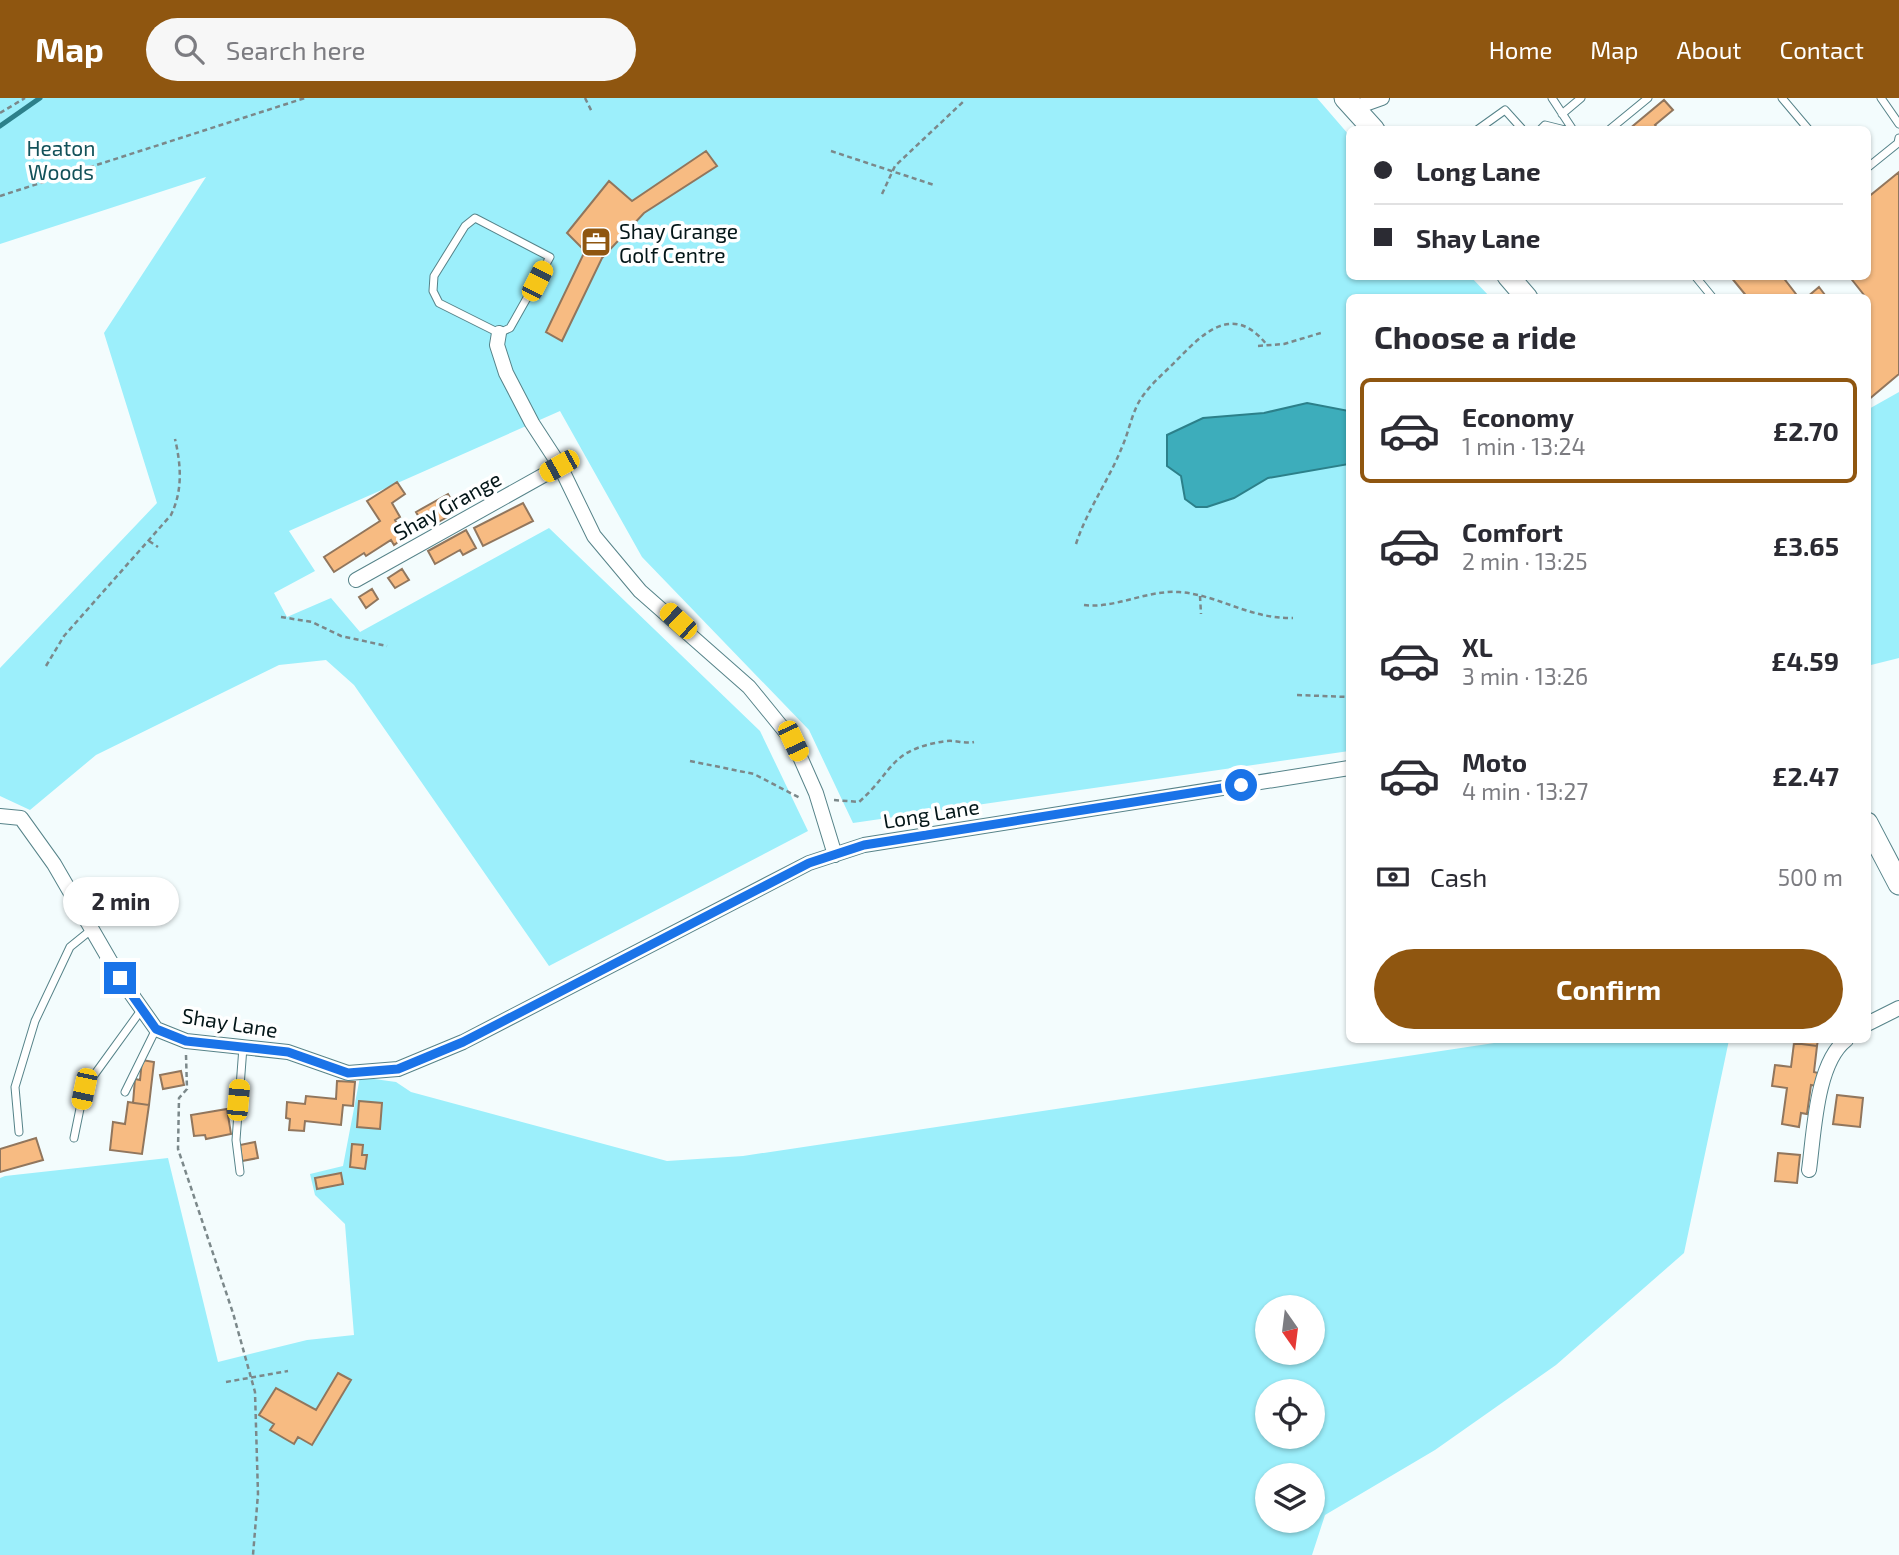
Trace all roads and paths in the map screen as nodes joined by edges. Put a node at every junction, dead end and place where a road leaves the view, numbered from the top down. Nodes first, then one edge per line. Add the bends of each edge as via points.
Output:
1 (25, 98) edge
2 (305, 98) edge
3 (586, 98) edge
4 (1382, 98) edge
5 (1552, 98) edge
6 (1581, 98) edge
7 (1648, 98) edge
8 (1782, 98) edge
9 (1881, 98) edge
10 (965, 100) dead end
11 (1350, 103) edge
12 (592, 112) dead end
13 (0, 113) edge
14 (1562, 114) junction
15 (1899, 124) edge
16 (1370, 126) edge
17 (1483, 126) edge
18 (1519, 126) edge
19 (1570, 126) edge
20 (1614, 126) edge
21 (1806, 126) edge
22 (1899, 138) edge
23 (831, 151) dead end
24 (1871, 165) edge
25 (893, 171) junction
26 (934, 185) dead end
27 (882, 194) dead end
28 (0, 196) edge
29 (1511, 280) edge
30 (1698, 280) edge
31 (1524, 294) edge
32 (1710, 294) edge
33 (1324, 332) dead end
34 (499, 333) junction
35 (1266, 345) junction
36 (1258, 346) dead end
37 (175, 439) dead end
38 (559, 466) junction
39 (148, 540) junction
40 (1076, 544) dead end
41 (158, 547) dead end
42 (356, 580) dead end
43 (1200, 596) junction
44 (1084, 605) dead end
45 (1201, 614) dead end
46 (281, 617) dead end
47 (1293, 618) dead end
48 (387, 646) dead end
49 (47, 666) dead end
50 (1297, 695) dead end
51 (1346, 697) edge
52 (974, 742) dead end
53 (690, 761) dead end
54 (1346, 768) edge
55 (807, 798) dead end
56 (827, 799) dead end
57 (0, 816) edge
58 (1871, 831) edge
59 (835, 855) junction
60 (1899, 884) edge
61 (92, 929) junction
62 (1899, 1008) edge
63 (142, 1009) junction
64 (1871, 1022) edge
65 (156, 1029) junction
66 (186, 1041) junction
67 (1842, 1043) edge
68 (243, 1047) junction
69 (398, 1069) joint
70 (125, 1092) dead end
71 (19, 1132) dead end
72 (74, 1138) dead end
73 (1809, 1170) dead end
74 (240, 1172) dead end
75 (288, 1371) dead end
76 (251, 1379) junction
77 (226, 1382) dead end
78 (253, 1555) edge

1 - 13 path
2 - 28 path
3 - 12 path
4 - 11 street
5 - 14 lane
6 - 14 lane
7 - 20 lane
8 - 21 lane
9 - 15 lane
10 - 25 path
11 - 16 main road
14 - 19 lane
17 - 18 lane via 1505,110
22 - 24 lane
23 - 25 path
25 - 26 path
25 - 27 path
29 - 31 main road
30 - 32 lane
33 - 35 path
34 - 34 lane via 510,328 550,257 475,218 465,226 434,276 433,291 439,303
34 - 38 street via 497,345 506,373
35 - 36 path
35 - 40 path via 1249,329 1218,325 1171,365 1141,398 1122,450
37 - 39 path via 181,463 179,494 171,515
38 - 42 street, Shay Grange
38 - 59 street via 594,536 640,591 749,687 793,741 816,793
39 - 41 path
39 - 49 path via 64,636
43 - 44 path via 1158,592 1097,607
43 - 45 path
43 - 47 path via 1246,613
46 - 48 path
50 - 51 path
52 - 56 path via 950,740 913,749 895,760 859,802
53 - 55 path via 754,774 795,797
54 - 59 street, Long Lane via 864,845
57 - 61 street, Shay Lane via 21,818
58 - 60 main road
59 - 69 street, Long Lane via 809,863 463,1042
61 - 63 street, Shay Lane
61 - 71 lane via 70,947 35,1021 15,1087
62 - 64 street
63 - 65 street, Shay Lane
63 - 72 lane via 84,1089
65 - 66 street, Shay Lane
65 - 70 lane
66 - 68 street, Shay Lane
66 - 76 path via 187,1089 179,1098 178,1149
67 - 73 street via 1825,1075
68 - 69 street, Shay Lane via 288,1052 348,1073
68 - 74 lane via 236,1140
75 - 76 path
76 - 77 path
76 - 78 path via 258,1494

